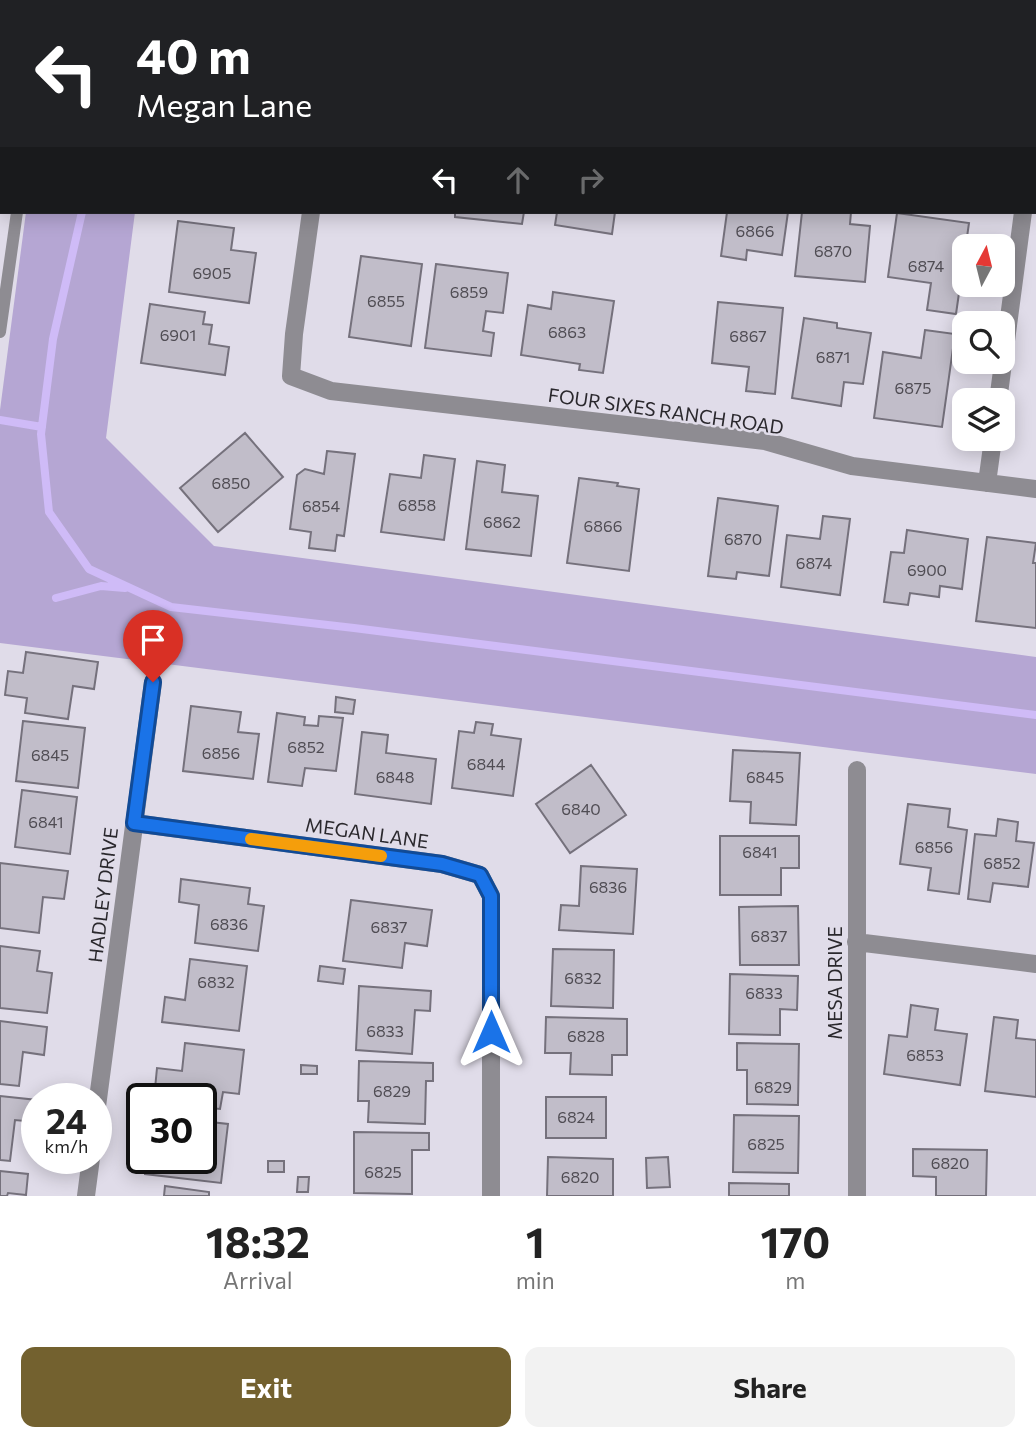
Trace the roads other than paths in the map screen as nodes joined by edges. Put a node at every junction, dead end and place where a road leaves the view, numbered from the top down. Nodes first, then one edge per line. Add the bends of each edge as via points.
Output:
1 (17, 214) edge
2 (311, 214) edge
3 (1023, 214) edge
4 (0, 332) edge
5 (1000, 388) edge
6 (991, 451) edge
7 (987, 482) junction
8 (1036, 489) edge
9 (153, 682) dead end
10 (857, 770) dead end
11 (134, 823) junction
12 (856, 942) junction
13 (1036, 964) edge
14 (100, 1083) edge
15 (88, 1174) edge
16 (86, 1196) edge
17 (491, 1196) edge
18 (857, 1196) edge

1 - 4 lane
2 - 7 street, FOUR SIXES RANCH ROAD via 292,376 331,391 765,441 852,466
3 - 5 street
6 - 7 street
7 - 8 street, FOUR SIXES RANCH ROAD
9 - 11 street, HADLEY DRIVE
10 - 12 street, MESA DRIVE
11 - 14 street, HADLEY DRIVE
11 - 17 street, MEGAN LANE via 442,864 480,875 491,896
12 - 13 street
12 - 18 street, MESA DRIVE
15 - 16 street

